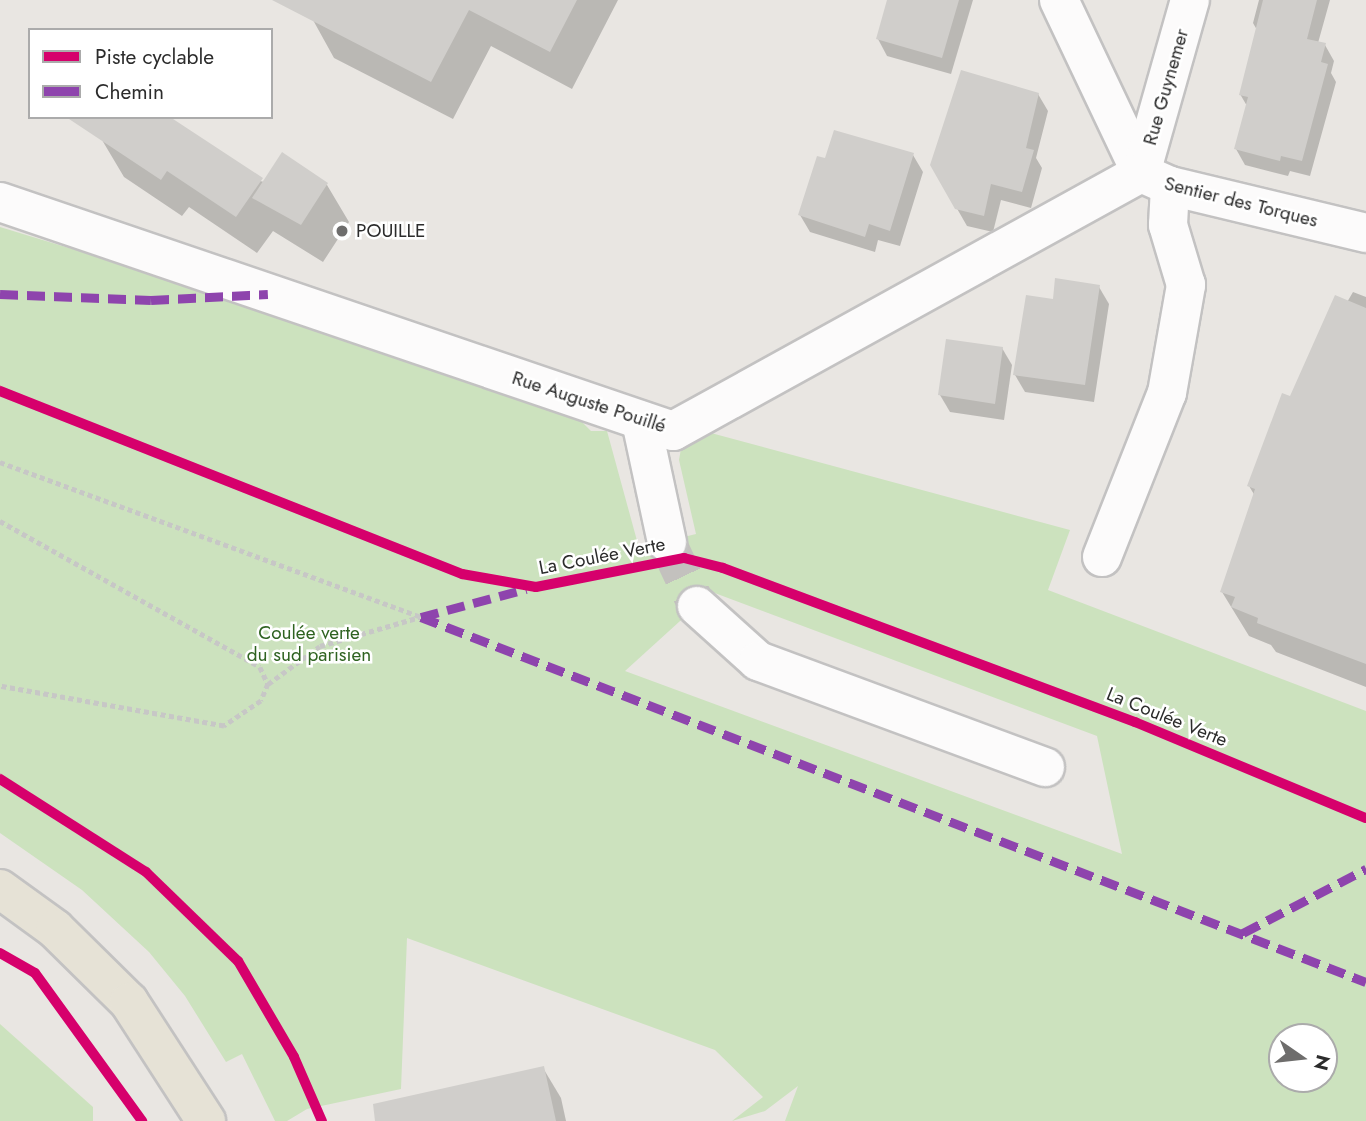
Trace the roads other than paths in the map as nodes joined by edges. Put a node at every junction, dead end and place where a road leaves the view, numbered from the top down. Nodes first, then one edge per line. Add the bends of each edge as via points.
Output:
1 (1059, 0) edge
2 (1190, 0) edge
3 (1156, 180) junction
4 (0, 202) edge
5 (1366, 233) edge
6 (641, 421) junction
7 (667, 542) tunnel mouth
8 (1102, 557) dead end
9 (697, 606) tunnel mouth
10 (1045, 767) dead end
11 (0, 889) edge
12 (206, 1121) edge

1 - 3 street, Sentier des Torques
2 - 3 street, Rue Guynemer
3 - 5 street, Sentier des Torques
3 - 6 street, Rue Auguste Pouillé via 673,431
3 - 8 street, Rue Guynemer via 1186,285 1167,393
4 - 6 street, Rue Auguste Pouillé
6 - 7 street
9 - 10 street via 758,661
11 - 12 main road via 55,929 129,1002

